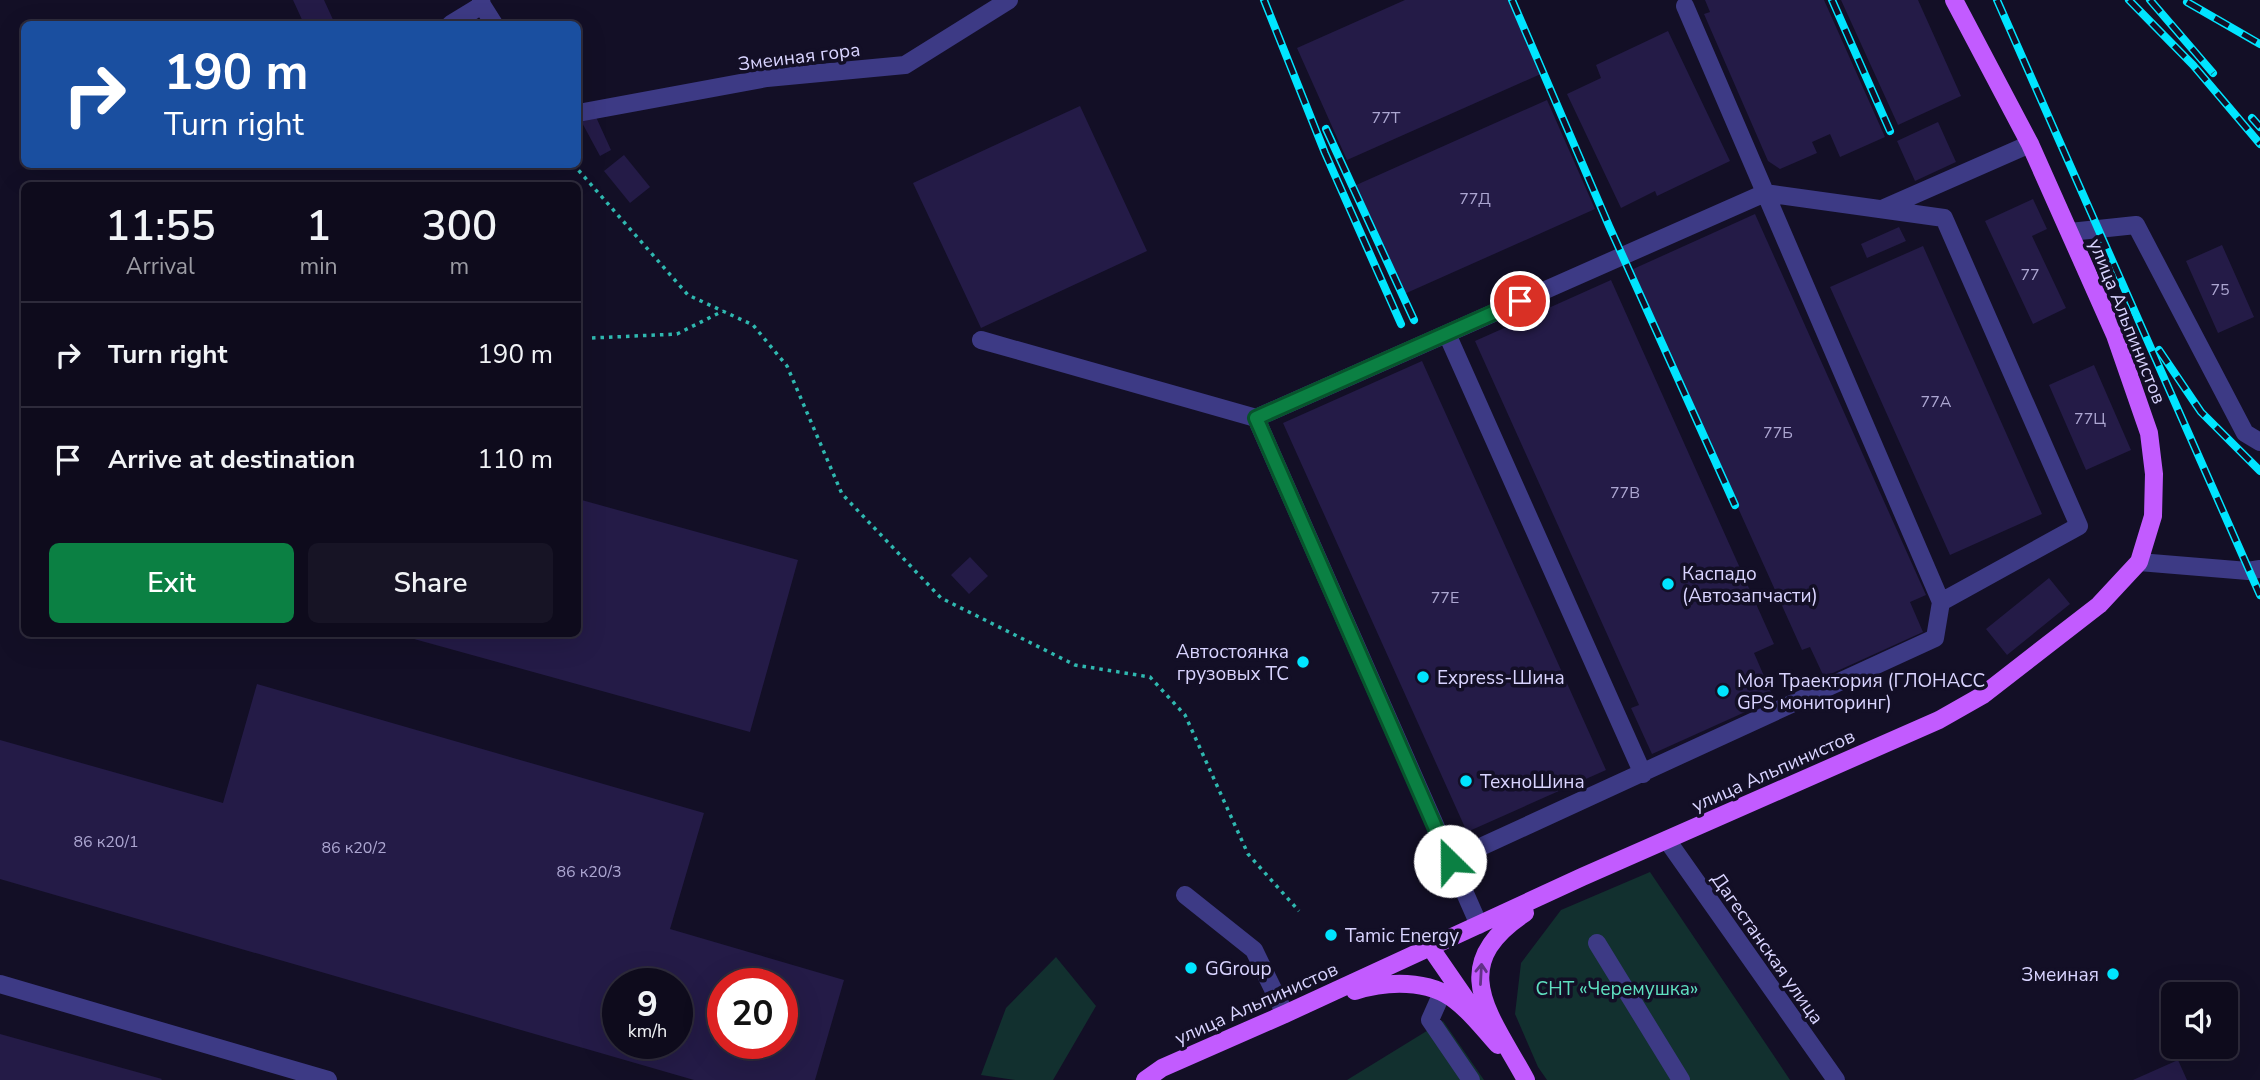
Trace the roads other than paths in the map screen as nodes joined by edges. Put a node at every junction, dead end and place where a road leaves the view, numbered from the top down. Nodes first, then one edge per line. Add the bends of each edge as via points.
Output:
1 (1009, 0) edge
2 (1954, 0) edge
3 (481, 3) edge
4 (1685, 6) dead end
5 (455, 21) edge
6 (492, 21) edge
7 (581, 112) edge
8 (2030, 144) junction
9 (1765, 193) junction
10 (1882, 209) junction
11 (2070, 232) junction
12 (1447, 334) junction
13 (981, 340) dead end
14 (1256, 418) junction
15 (2260, 442) edge
16 (2139, 562) junction
17 (2260, 569) edge
18 (1941, 603) junction
19 (1643, 774) junction
20 (1667, 839) junction
21 (1450, 861) junction
22 (1583, 877) junction
23 (1185, 895) dead end
24 (1479, 925) junction
25 (1597, 943) dead end
26 (1430, 947) junction
27 (0, 984) edge
28 (1442, 993) junction
29 (1290, 1012) junction
30 (1499, 1045) junction
31 (328, 1080) edge
32 (1145, 1080) edge
33 (1471, 1080) edge
34 (1525, 1080) edge
35 (1681, 1080) edge
36 (1836, 1080) edge

1 - 7 street, Змеиная гора via 905,65 767,78
2 - 8 main road, улица Альпинистов
3 - 5 street
3 - 6 street
4 - 9 street
8 - 10 street
8 - 11 main road, улица Альпинистов
9 - 10 street
9 - 12 street
9 - 18 street
10 - 18 street via 1944,218 2079,526
11 - 15 street via 2136,225 2245,433
11 - 16 main road, улица Альпинистов via 2115,335 2149,433 2153,516
12 - 14 street
12 - 19 street
13 - 14 street
14 - 21 street
16 - 17 street
16 - 20 main road, улица Альпинистов via 2099,605 1983,695 1940,720
18 - 19 street via 1935,638
19 - 21 street
20 - 22 main road, улица Альпинистов
20 - 36 street, Дагестанская улица
21 - 24 street
22 - 24 main road, улица Альпинистов
34 -> 22 main road via 1481,992 1482,960 1506,926
23 - 29 street via 1254,950
24 - 26 main road, улица Альпинистов
25 - 35 street
26 - 29 main road, улица Альпинистов
26 - 30 main road
27 - 31 street
28 - 29 main road via 1399,983 1374,985
28 - 30 main road via 1456,1001
28 - 33 street via 1430,1020
29 - 32 main road, улица Альпинистов via 1162,1068
30 - 34 main road

